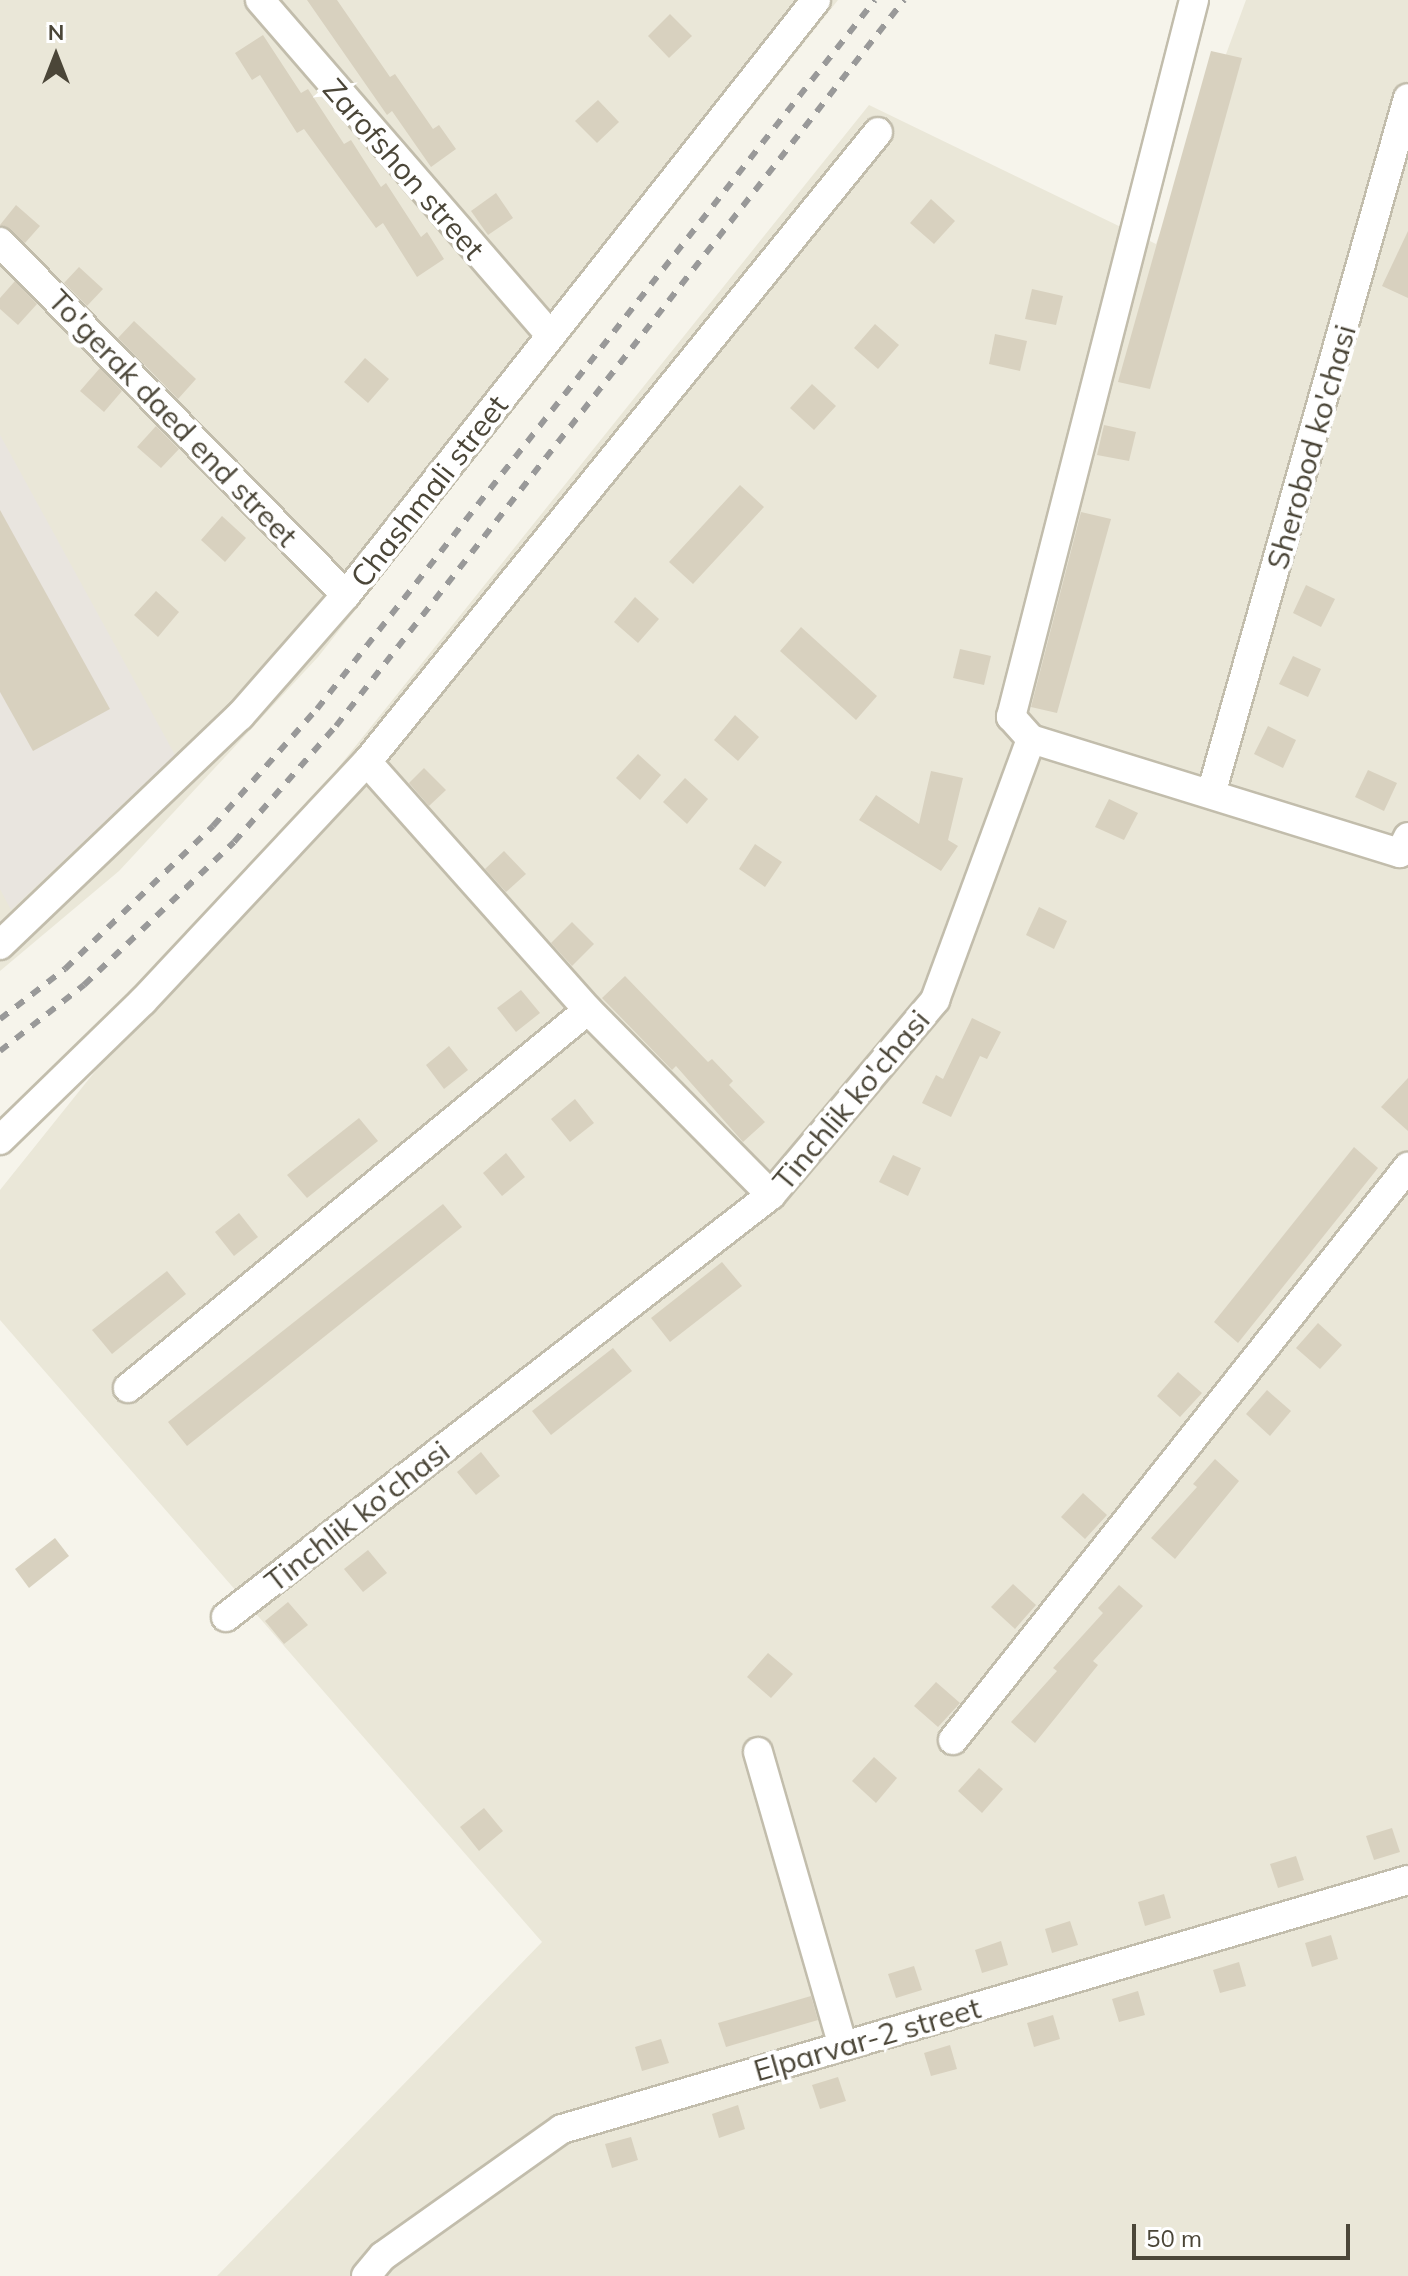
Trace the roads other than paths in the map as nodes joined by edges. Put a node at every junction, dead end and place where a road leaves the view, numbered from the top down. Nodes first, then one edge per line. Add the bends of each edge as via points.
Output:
1 (260, 0) edge
2 (816, 0) edge
3 (1194, 0) edge
4 (1408, 98) edge
5 (878, 132) dead end
6 (0, 242) edge
7 (551, 336) junction
8 (346, 595) junction
9 (1031, 739) junction
10 (367, 762) junction
11 (1211, 794) junction
12 (1405, 849) edge
13 (0, 945) edge
14 (588, 1010) junction
15 (0, 1140) edge
16 (1408, 1167) edge
17 (771, 1195) junction
18 (128, 1388) dead end
19 (226, 1617) dead end
20 (953, 1740) dead end
21 (758, 1752) dead end
22 (1408, 1880) edge
23 (843, 2046) junction
24 (366, 2276) edge

1 - 7 street, Zarofshon street
2 - 7 street, Chashmali street
3 - 9 street via 1011,717
4 - 11 street, Sherobod ko'chasi
5 - 10 street
6 - 8 street, To'gerak daed end street
7 - 8 street, Chashmali street
8 - 13 street, Chashmali street via 240,716
9 - 11 street
9 - 17 street, Tinchlik ko'chasi via 935,1000
10 - 14 street
10 - 15 street via 143,1001
11 - 12 street
14 - 17 street
14 - 18 street
16 - 20 street
17 - 19 street, Tinchlik ko'chasi
21 - 23 street
22 - 23 street, Elparvar-2 street
23 - 24 street, Elparvar-2 street via 562,2129 383,2256

